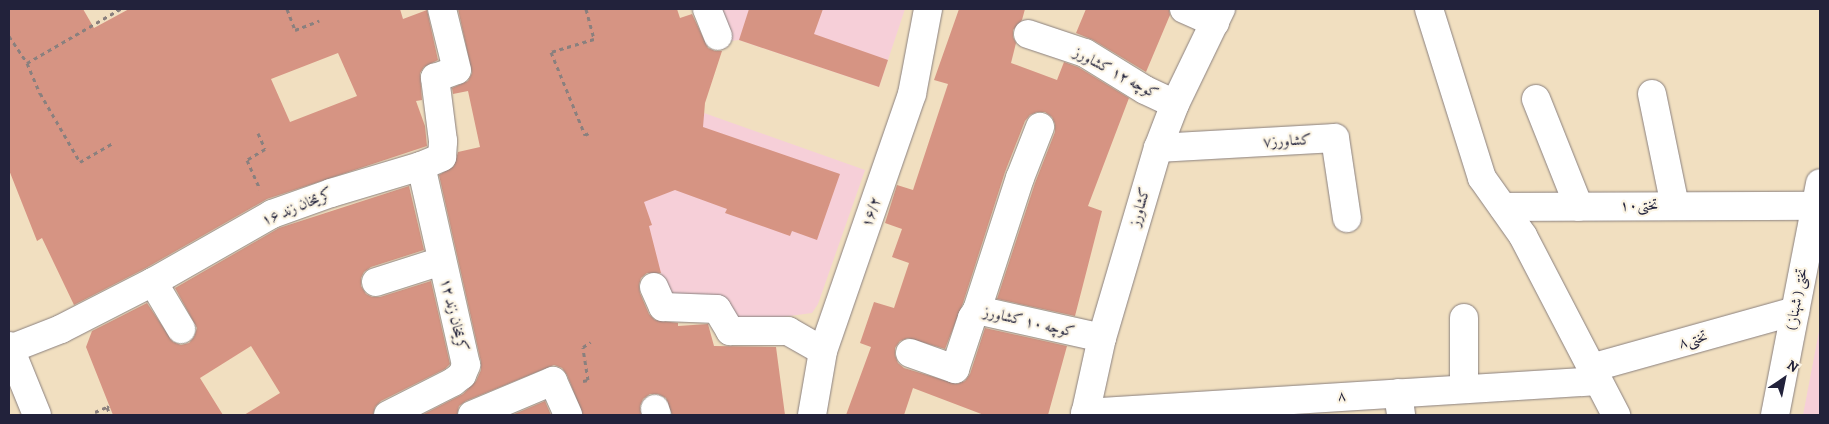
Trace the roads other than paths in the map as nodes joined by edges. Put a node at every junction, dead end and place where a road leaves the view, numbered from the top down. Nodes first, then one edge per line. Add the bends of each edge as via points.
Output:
1 (442, 9) edge
2 (707, 9) edge
3 (928, 9) edge
4 (1184, 9) edge
5 (1429, 9) edge
6 (1218, 16) edge
7 (1028, 34) dead end
8 (718, 36) dead end
9 (1652, 94) dead end
10 (1536, 99) dead end
11 (1175, 104) junction
12 (1040, 127) dead end
13 (1158, 148) junction
14 (421, 166) junction
15 (1818, 194) edge
16 (1675, 206) junction
17 (1503, 207) junction
18 (1578, 207) junction
19 (1347, 218) dead end
20 (442, 261) junction
21 (153, 282) junction
22 (376, 282) dead end
23 (654, 287) dead end
24 (977, 310) junction
25 (1795, 311) junction
26 (1464, 318) dead end
27 (181, 329) dead end
28 (1102, 338) junction
29 (9, 347) edge
30 (824, 351) junction
31 (910, 353) dead end
32 (1594, 374) junction
33 (1464, 389) junction
34 (1400, 404) edge
35 (1252, 408) edge
36 (1085, 414) edge
37 (37, 415) edge
38 (388, 415) edge
39 (472, 415) edge
40 (568, 415) edge
41 (812, 415) edge
42 (1616, 415) edge
43 (1775, 415) edge

1 - 14 street, کریمخان زند ۱۶ via 457,70 434,78 442,157
2 - 8 street
3 - 30 street, ۱۶/۲ via 912,94
4 - 6 street
5 - 17 street via 1482,178
6 - 11 street, کشاورز
7 - 11 street, کوچه ۱۲ کشاورز via 1085,53
9 - 16 street
10 - 18 street
11 - 13 street, کشاورز
12 - 24 street
13 - 19 street, ۷کشاورز via 1335,138
13 - 28 street, کشاورز
14 - 20 street, کریمخان زند ۱۲
14 - 21 street, کریمخان زند ۱۶ via 331,192 272,214
15 - 16 street, تختی۱۰ via 1774,205
15 - 25 street, تختی ( شهناز )
16 - 18 street, تختی۱۰
17 - 18 street, تختی۱۰
17 - 32 street via 1523,236
20 - 22 street
20 - 38 street, کریمخان زند ۱۲ via 466,365 454,382
21 - 27 street
21 - 29 street, کریمخان زند ۱۶ via 61,328
23 - 30 street via 663,306 717,309 730,331 788,330
24 - 28 street, کوچه ۱۰ کشاورز
24 - 31 street, کوچه ۱۰ کشاورز via 955,369
25 - 32 street, تختی۸
25 - 43 street, تختی ( شهناز )
26 - 33 street
28 - 36 street, کشاورز
29 - 37 street
30 - 41 street, ۱۶/۲
32 - 33 street, ۸
32 - 42 street
33 - 34 street, ۸
34 - 35 street, ۸
35 - 36 street, ۸
39 - 40 street via 552,381

